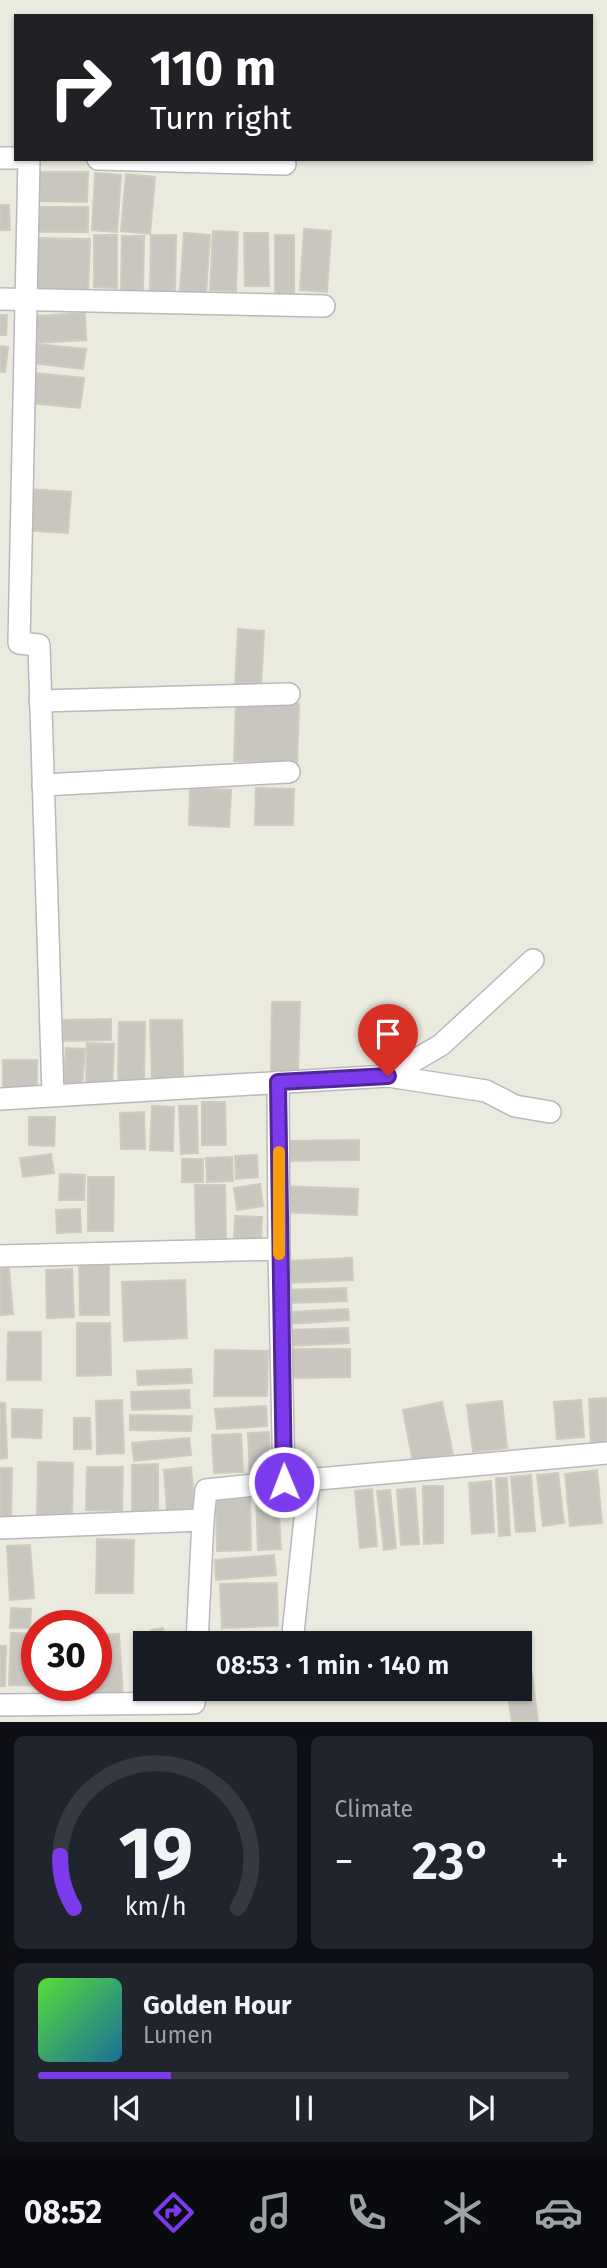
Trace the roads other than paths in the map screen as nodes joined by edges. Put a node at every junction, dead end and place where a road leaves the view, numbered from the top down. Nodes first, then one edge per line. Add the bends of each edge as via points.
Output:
1 (29, 161) edge
2 (192, 161) edge
3 (285, 163) dead end
4 (0, 299) edge
5 (27, 299) junction
6 (324, 306) dead end
7 (289, 694) dead end
8 (40, 701) junction
9 (289, 772) dead end
10 (43, 785) junction
11 (533, 960) dead end
12 (388, 1076) junction
13 (278, 1082) junction
14 (53, 1095) junction
15 (0, 1099) edge
16 (550, 1112) dead end
17 (279, 1249) junction
18 (0, 1256) edge
19 (607, 1453) edge
20 (309, 1480) junction
21 (284, 1482) junction
22 (203, 1520) junction
23 (0, 1528) edge
24 (198, 1631) edge
25 (293, 1631) edge
26 (194, 1701) edge
27 (0, 1705) edge

1 - 5 street
2 - 3 street
4 - 5 street
5 - 6 street
5 - 8 street via 19,643 39,645
7 - 8 street
8 - 10 street
9 - 10 street
10 - 14 street
11 - 12 street via 441,1045
12 - 13 street
12 - 16 street via 485,1091 515,1106
13 - 14 street
13 - 17 street
14 - 15 street
17 - 18 street
17 - 21 street
19 - 20 street
20 - 21 street
20 - 25 street
21 - 22 street via 206,1490
22 - 23 street
22 - 24 street
26 - 27 street

